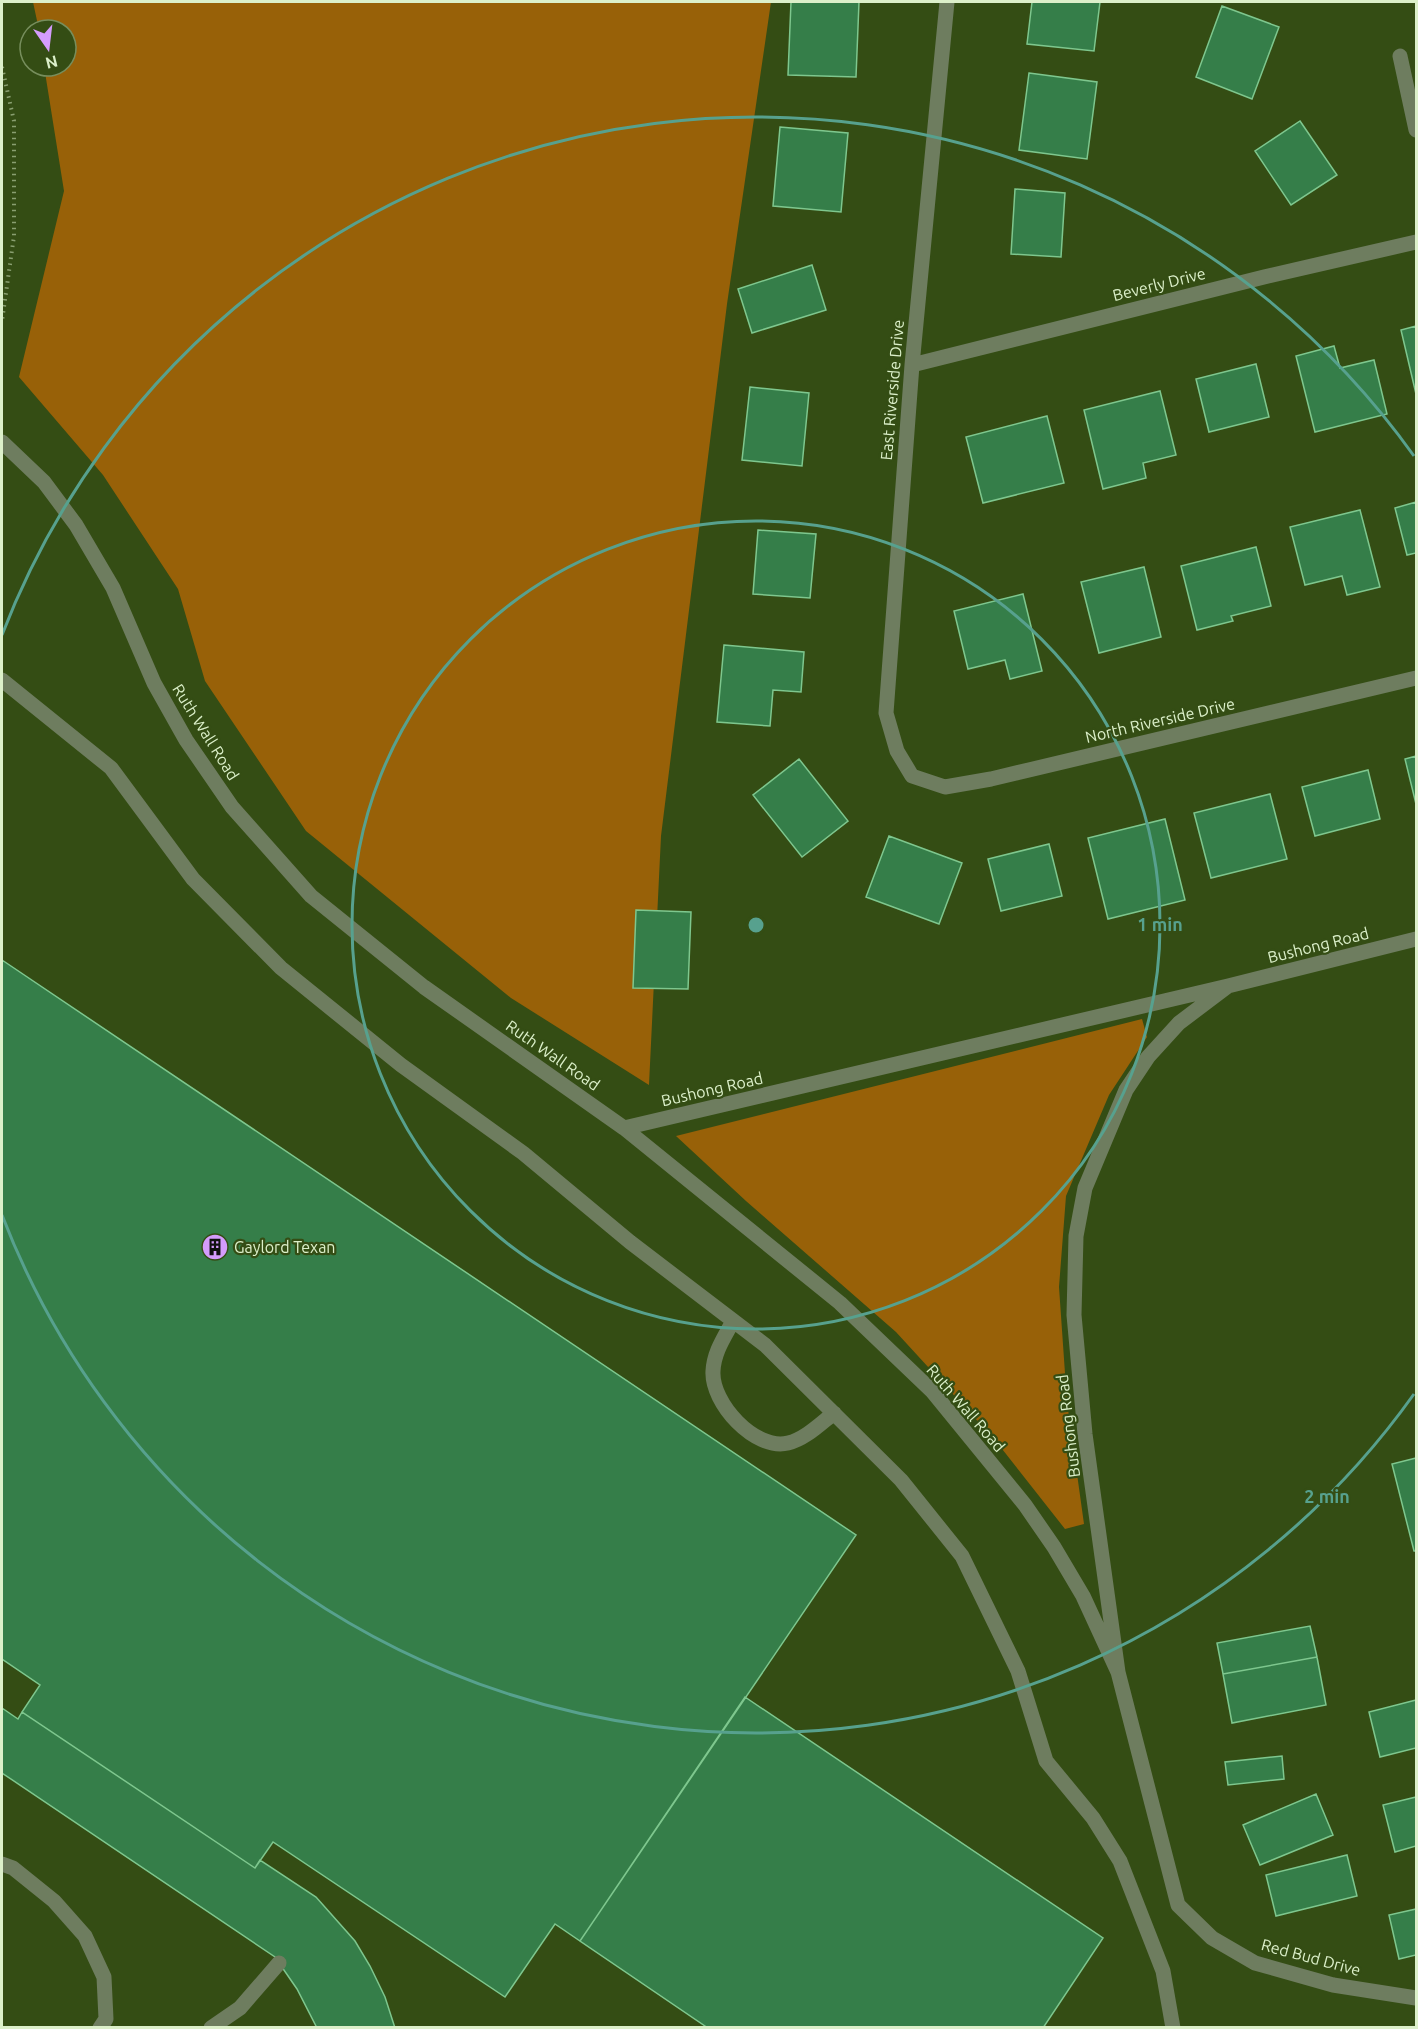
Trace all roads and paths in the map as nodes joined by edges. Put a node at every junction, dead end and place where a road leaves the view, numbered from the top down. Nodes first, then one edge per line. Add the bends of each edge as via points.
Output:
1 (947, 2) edge
2 (1400, 56) dead end
3 (2, 67) edge
4 (1416, 130) edge
5 (1416, 242) edge
6 (2, 321) edge
7 (912, 365) junction
8 (2, 442) edge
9 (1416, 678) edge
10 (2, 680) edge
11 (912, 776) joint
12 (1416, 939) edge
13 (1228, 986) junction
14 (624, 1128) junction
15 (734, 1321) junction
16 (834, 1413) junction
17 (1118, 1672) junction
18 (2, 1864) edge
19 (1178, 1905) joint
20 (279, 1963) dead end
21 (1416, 1998) edge
22 (100, 2028) edge
23 (211, 2028) edge
24 (1173, 2028) edge

1 - 7 street, East Riverside Drive
2 - 4 street
3 - 6 path via 14,121 14,236
5 - 7 street, Beverly Drive
7 - 11 street, East Riverside Drive via 886,712 897,751
8 - 14 street, Ruth Wall Road via 44,482 76,525 113,588 154,682 186,740 232,807 311,896 424,987
9 - 11 street, North Riverside Drive via 991,779 945,787
10 - 15 street via 111,768 193,879 281,968
12 - 13 street, Bushong Road
13 - 14 street, Bushong Road
13 - 17 street, Bushong Road via 1179,1023 1148,1056 1126,1090 1085,1188 1076,1236 1074,1315 1085,1434
14 - 17 street, Ruth Wall Road via 840,1303 932,1391 1025,1505 1054,1547 1083,1596
15 - 16 street
15 - 16 street via 715,1352 712,1374 716,1394 735,1420 761,1440 775,1444 804,1436
16 - 24 street via 901,1480 962,1556 1018,1671 1046,1761 1093,1818 1120,1861 1163,1971
17 - 19 street, Bushong Road
18 - 22 street via 13,1868 54,1901 86,1936 104,1977 106,2019
19 - 21 street, Red Bud Drive via 1212,1938 1255,1963 1333,1985
20 - 23 street via 240,2008

